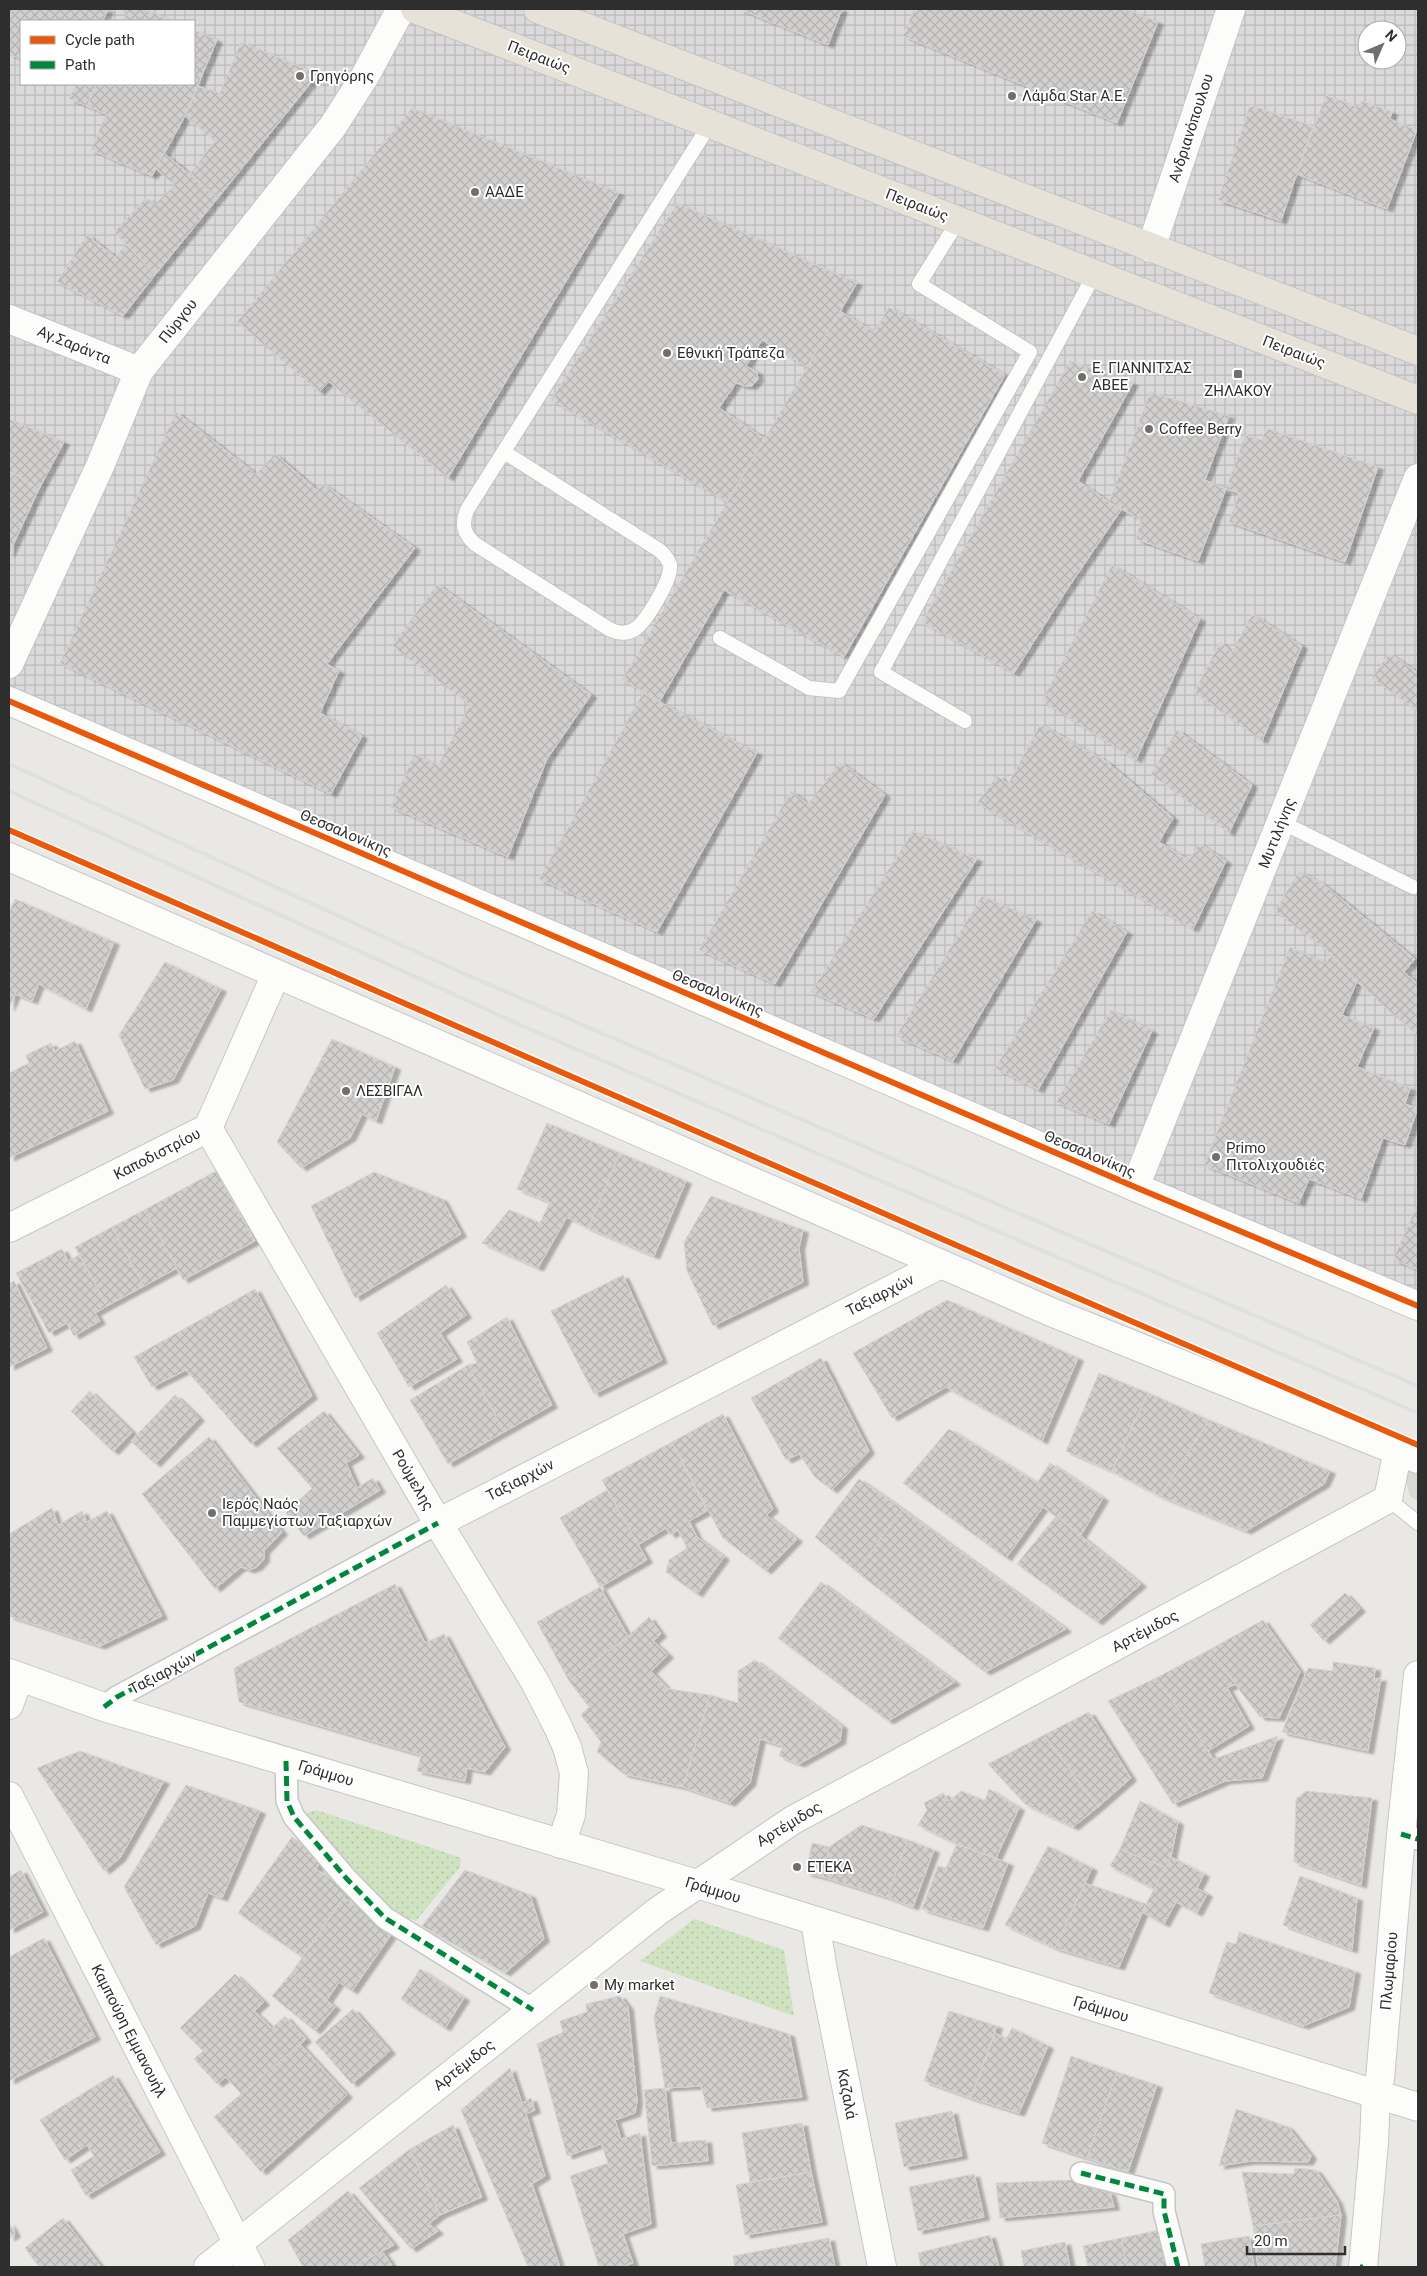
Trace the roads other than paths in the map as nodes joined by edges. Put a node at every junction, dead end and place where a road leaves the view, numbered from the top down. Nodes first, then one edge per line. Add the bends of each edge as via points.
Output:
1 (401, 9) edge
2 (415, 9) edge
3 (538, 9) edge
4 (1231, 9) edge
5 (710, 124) junction
6 (958, 221) junction
7 (1151, 248) junction
8 (1094, 275) junction
9 (9, 319) edge
10 (1418, 350) edge
11 (139, 371) junction
12 (1418, 400) edge
13 (504, 452) junction
14 (1418, 478) edge
15 (720, 638) dead end
16 (9, 664) edge
17 (9, 701) edge
18 (965, 721) dead end
19 (1281, 822) junction
20 (9, 857) edge
21 (1413, 887) dead end
22 (276, 974) junction
23 (208, 1128) junction
24 (1135, 1187) junction
25 (9, 1228) edge
26 (942, 1264) junction
27 (1418, 1306) edge
28 (1408, 1455) edge
29 (1388, 1499) junction
30 (438, 1522) junction
31 (1418, 1523) edge
32 (1418, 1674) edge
33 (14, 1675) edge
34 (9, 1705) edge
35 (104, 1708) junction
36 (286, 1761) junction
37 (9, 1796) edge
38 (1410, 1836) edge
39 (561, 1844) junction
40 (697, 1884) junction
41 (815, 1921) junction
42 (534, 2010) junction
43 (1376, 2094) junction
44 (1418, 2107) edge
45 (1081, 2173) dead end
46 (244, 2256) edge
47 (208, 2267) edge
48 (882, 2267) edge
49 (1178, 2267) edge
50 (1362, 2267) edge

1 - 11 street, Πύργου via 366,76 333,126
2 - 5 main road, Πειραιώς
3 - 7 main road
4 - 7 street, Ανδριανόπουλου
5 - 6 main road, Πειραιώς
5 - 13 lane
6 - 8 main road, Πειραιώς
6 - 15 lane via 919,284 1030,352 839,691 809,688
7 - 10 main road
8 - 12 main road, Πειραιώς
8 - 18 lane via 881,672
9 - 11 street, Αγ.Σαράντα
11 - 16 street, Πύργου via 100,466
13 - 13 lane via 463,519 468,538 608,629 617,633 636,629 667,583 670,565 666,556
14 - 19 street, Μυτιλήνης
17 - 24 street, Θεσσαλονίκης
19 - 21 lane
19 - 24 street, Μυτιλήνης
20 - 22 street
22 - 23 street, Καποδιστρίου
22 - 26 street
23 - 25 street, Καποδιστρίου
23 - 30 street, Ρούμελης
24 - 27 street, Θεσσαλονίκης
26 - 28 street via 1051,1312
26 - 30 street, Ταξιαρχών
28 - 29 street
29 - 31 lane
29 - 40 street, Αρτέμιδος via 793,1820
30 - 35 street, Ταξιαρχών
30 - 39 street, Ρούμελης via 535,1682 567,1748 574,1773 574,1794
32 - 38 street, Πλωμαρίου
33 - 34 street
33 - 35 street, Γράμμου
35 - 36 street, Γράμμου
36 - 39 street, Γράμμου
36 - 42 street via 288,1801 294,1817 385,1918
37 - 46 street, Καμπούρη Εμμανουήλ
38 - 43 street, Πλωμαρίου
39 - 40 street, Γράμμου
40 - 41 street, Γράμμου
40 - 42 street, Αρτέμιδος
41 - 43 street, Γράμμου
41 - 48 street, Καζαλά
42 - 46 street, Αρτέμιδος
43 - 44 street, Γράμμου
43 - 50 street, Πλωμαρίου
45 - 49 street via 1164,2194 1164,2211
46 - 47 street, Αρτέμιδος

